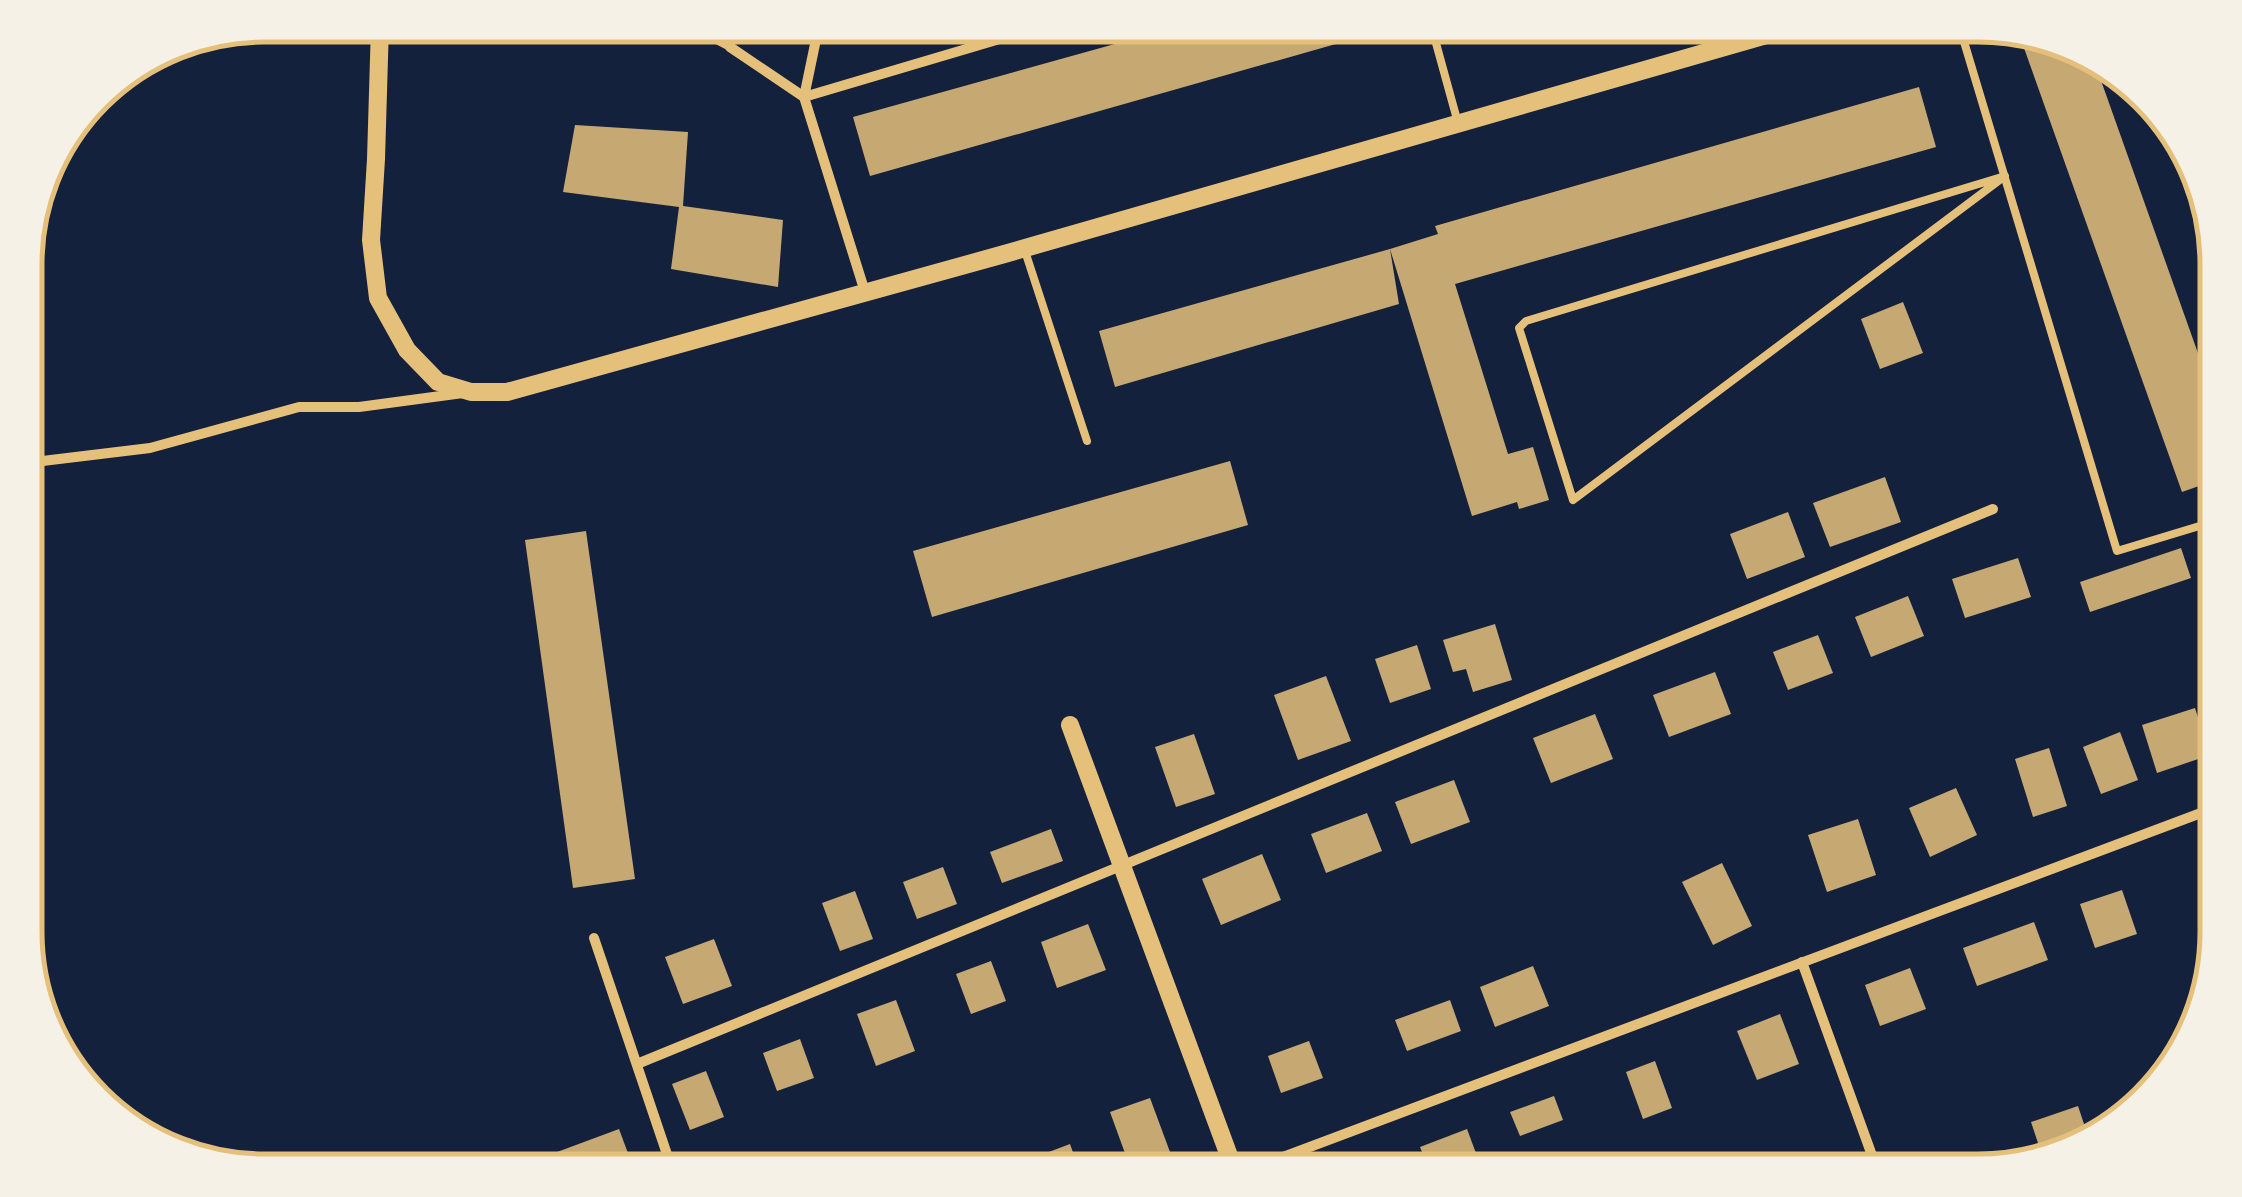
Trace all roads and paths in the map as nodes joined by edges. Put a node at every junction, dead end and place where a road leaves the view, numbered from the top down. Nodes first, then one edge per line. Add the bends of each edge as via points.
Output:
1 (1437, 42) edge
2 (1740, 42) edge
3 (1964, 42) edge
4 (379, 43) edge
5 (722, 43) edge
6 (815, 43) edge
7 (989, 43) edge
8 (730, 47) joint
9 (804, 98) junction
10 (1458, 122) junction
11 (2005, 176) junction
12 (1024, 248) junction
13 (865, 292) junction
14 (471, 392) junction
15 (1087, 441) dead end
16 (43, 461) edge
17 (1993, 509) dead end
18 (2200, 526) edge
19 (1070, 725) dead end
20 (2200, 813) edge
21 (1122, 866) junction
22 (594, 938) dead end
23 (1802, 962) junction
24 (636, 1064) junction
25 (1232, 1154) edge
26 (1286, 1154) edge
27 (1872, 1154) edge
28 (667, 1155) edge

1 - 10 lane
2 - 10 street
3 - 11 lane
4 - 14 street via 371,240 378,298 407,350 438,382
5 - 8 lane
6 - 9 street
7 - 9 street
8 - 9 street
9 - 13 street
10 - 12 street
11 - 11 lane via 1526,322 1518,328 1573,500
11 - 18 lane via 2117,550
12 - 13 street
12 - 15 lane
13 - 14 street via 508,392
14 - 16 street via 359,408 299,407 150,448
17 - 21 street
19 - 21 street
20 - 23 street
21 - 24 street
21 - 25 street
22 - 24 street
23 - 26 street
23 - 27 street
24 - 28 street

